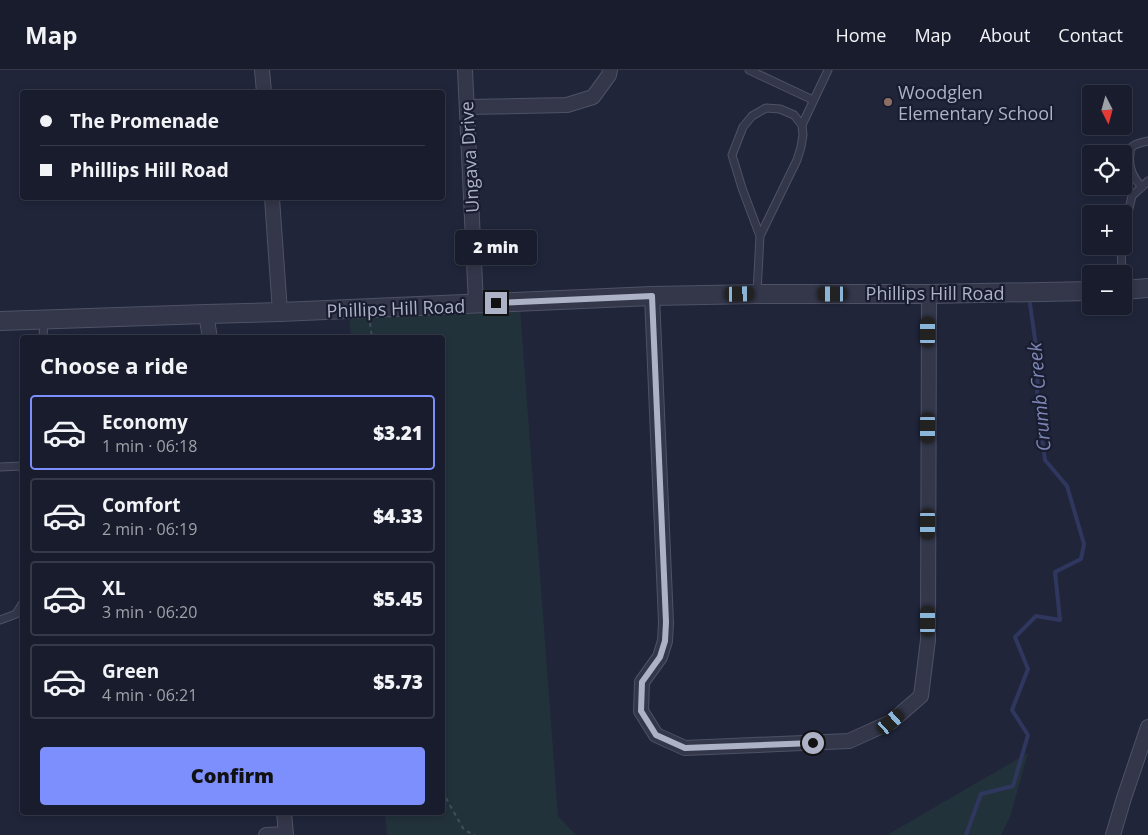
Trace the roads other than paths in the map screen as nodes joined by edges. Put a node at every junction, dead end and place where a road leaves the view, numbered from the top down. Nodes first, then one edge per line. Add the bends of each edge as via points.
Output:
1 (262, 70) edge
2 (465, 70) edge
3 (610, 70) edge
4 (749, 70) edge
5 (828, 70) edge
6 (264, 90) edge
7 (813, 100) junction
8 (467, 107) junction
9 (802, 124) junction
10 (1148, 141) edge
11 (1148, 181) edge
12 (1142, 187) junction
13 (272, 200) edge
14 (1130, 205) edge
15 (760, 236) junction
16 (1148, 288) edge
17 (1132, 289) edge
18 (1082, 291) edge
19 (757, 294) junction
20 (929, 294) junction
21 (652, 296) junction
22 (476, 304) junction
23 (280, 312) junction
24 (206, 314) junction
25 (44, 320) junction
26 (0, 321) edge
27 (43, 335) edge
28 (210, 335) edge
29 (20, 466) edge
30 (0, 467) edge
31 (20, 607) edge
32 (0, 620) edge
33 (1148, 727) edge
34 (284, 815) edge
35 (286, 834) edge
36 (266, 835) edge
37 (1113, 835) edge

1 - 6 street
2 - 8 street, Ungava Drive
3 - 8 street via 593,97 567,105
4 - 7 lane
5 - 7 lane
7 - 9 lane
8 - 22 street, Ungava Drive
9 - 15 lane via 803,135 797,160
9 - 15 lane via 794,115 766,108 752,116 736,144 732,155
10 - 12 lane via 1130,150 1130,170
11 - 12 lane
12 - 14 lane via 1132,196
13 - 23 street
15 - 19 lane
16 - 17 street
18 - 20 street, Phillips Hill Road
19 - 20 street, Phillips Hill Road
19 - 21 street, Phillips Hill Road
20 - 21 street via 928,640 921,696 891,722 849,742 685,748 656,735 641,711 642,682 660,657 666,622
21 - 22 street, Phillips Hill Road
22 - 23 street, Phillips Hill Road
23 - 24 street, Phillips Hill Road
24 - 25 street, Phillips Hill Road
24 - 28 street
25 - 26 street, Phillips Hill Road
25 - 27 lane
29 - 30 lane
31 - 32 lane via 16,614
33 - 37 street
34 - 35 street
35 - 36 street

